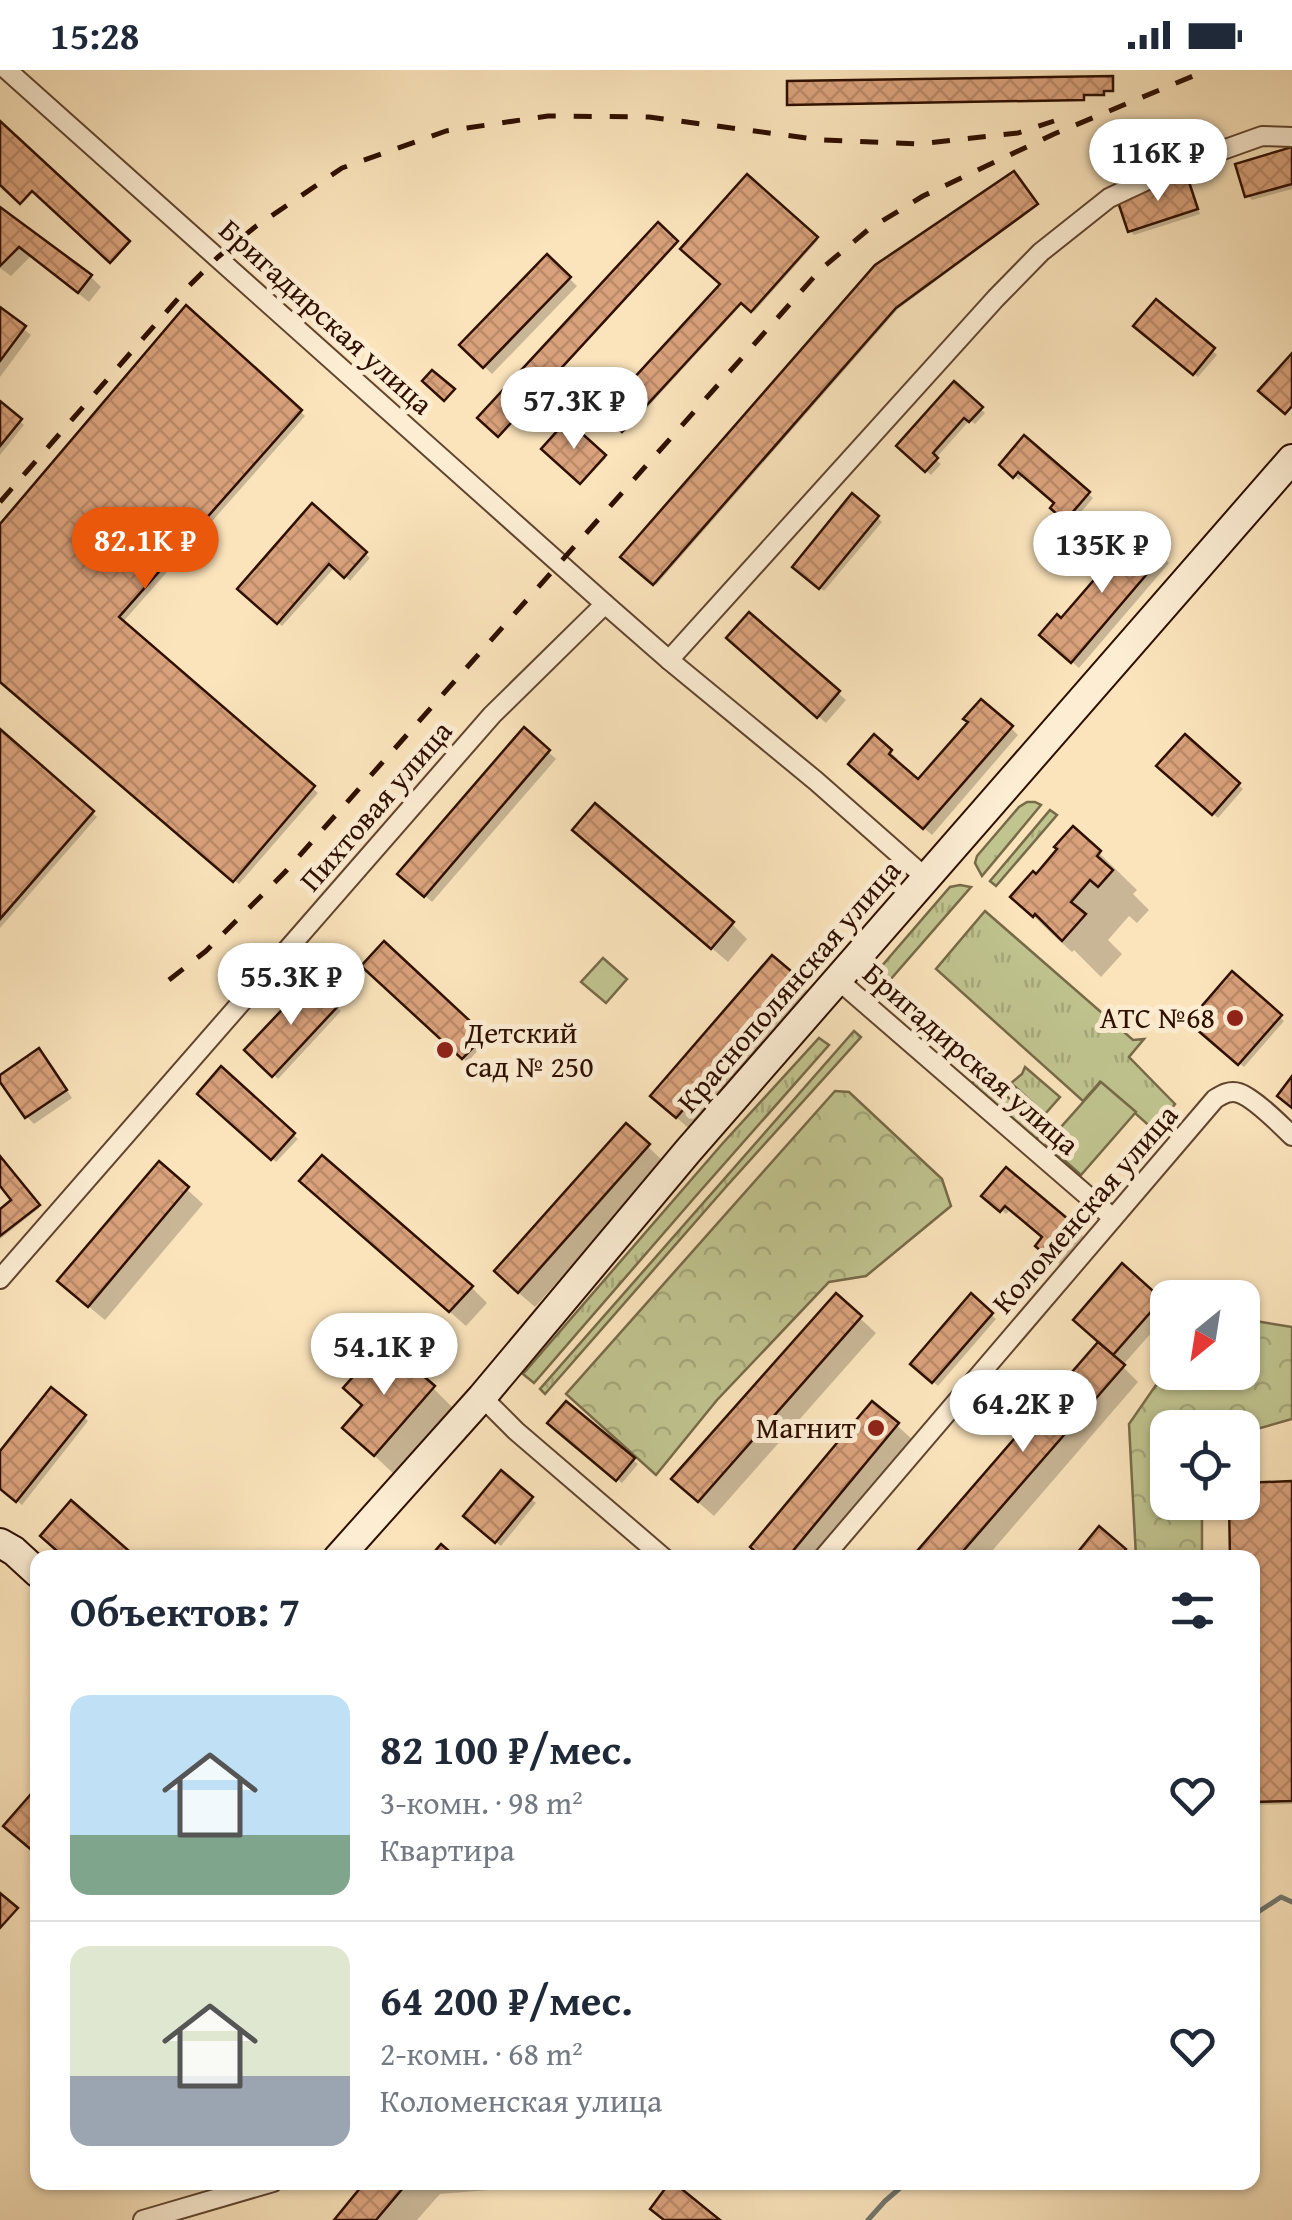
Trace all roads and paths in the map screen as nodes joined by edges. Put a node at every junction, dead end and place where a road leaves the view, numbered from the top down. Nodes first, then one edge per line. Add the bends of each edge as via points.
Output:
1 (7, 70) edge
2 (1292, 137) edge
3 (1292, 459) edge
4 (604, 604) junction
5 (668, 660) junction
6 (926, 878) junction
7 (838, 980) junction
8 (1290, 1133) edge
9 (1113, 1218) junction
10 (0, 1279) edge
11 (482, 1397) junction
12 (0, 1543) edge
13 (345, 1550) edge
14 (655, 1550) edge
15 (831, 1550) edge
16 (30, 1565) edge
17 (246, 2190) edge
18 (143, 2220) edge

1 - 4 street, Бригадирская улица
2 - 5 street via 1262,136 1175,167 1109,198 1041,252
3 - 6 main road, Краснополянская улица
4 - 5 street, Бригадирская улица
4 - 10 street, Пихтовая улица via 492,715
5 - 6 street, Бригадирская улица
6 - 7 main road, Краснополянская улица
7 - 9 street, Бригадирская улица
7 - 11 main road, Краснополянская улица
8 - 9 street, Коломенская улица via 1238,1093 1227,1092
9 - 15 street, Коломенская улица
11 - 13 main road, Краснополянская улица
11 - 14 street
12 - 16 main road
17 - 18 street

